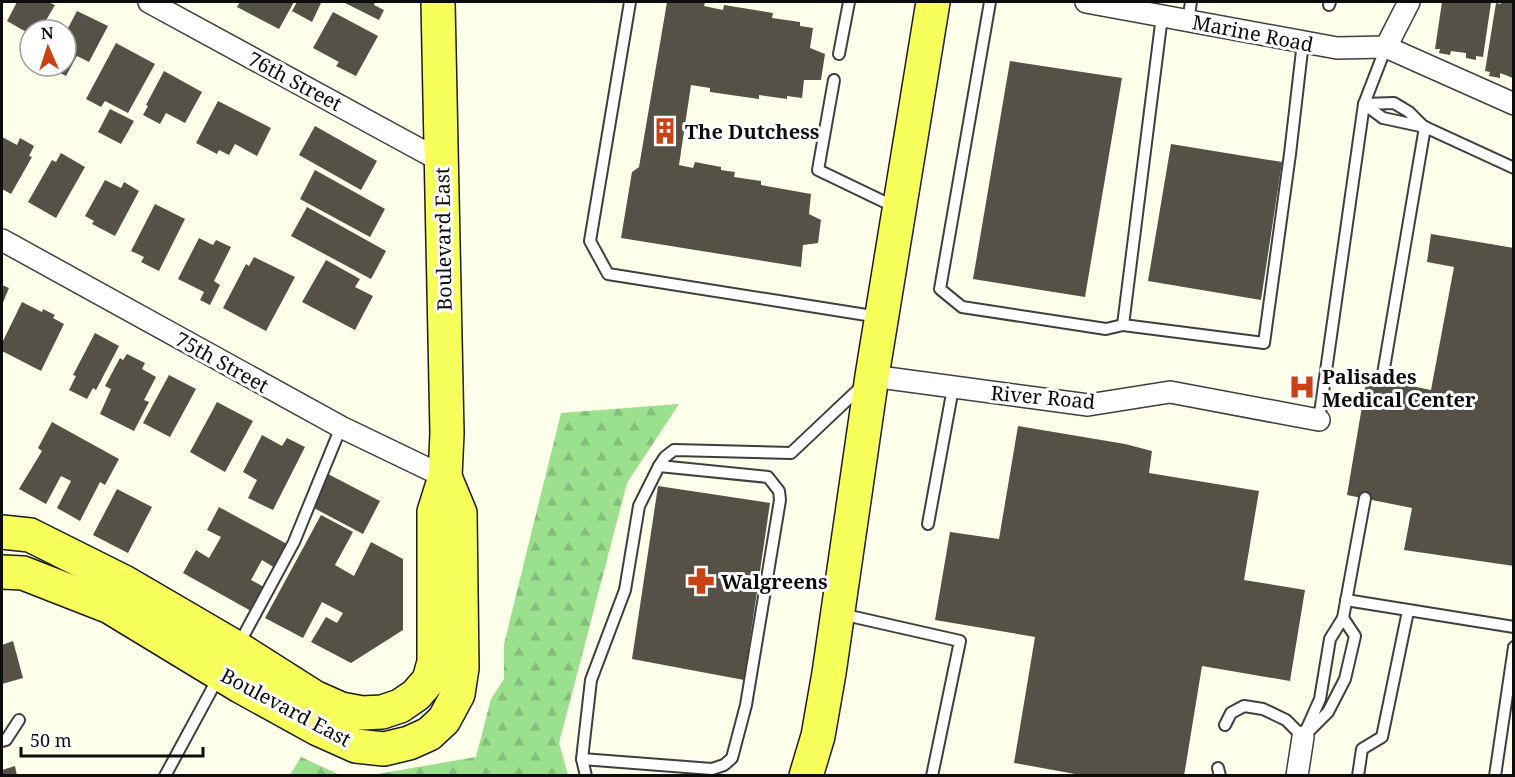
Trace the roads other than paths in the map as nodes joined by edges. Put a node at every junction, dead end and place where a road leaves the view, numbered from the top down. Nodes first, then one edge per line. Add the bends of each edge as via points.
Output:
1 (148, 2) edge
2 (438, 2) edge
3 (630, 2) edge
4 (849, 2) edge
5 (933, 2) edge
6 (990, 2) edge
7 (1086, 2) edge
8 (1409, 2) edge
9 (1128, 5) edge
10 (1190, 11) edge
11 (1162, 16) junction
12 (1303, 42) junction
13 (1386, 47) junction
14 (839, 54) dead end
15 (834, 80) dead end
16 (1364, 104) junction
17 (1514, 104) edge
18 (1425, 127) junction
19 (441, 161) junction
20 (1514, 168) edge
21 (900, 210) junction
22 (2, 240) edge
23 (882, 318) junction
24 (1123, 325) junction
25 (872, 376) junction
26 (1382, 380) dead end
27 (953, 388) junction
28 (1319, 420) joint
29 (341, 427) junction
30 (659, 466) junction
31 (445, 477) junction
32 (1365, 498) dead end
33 (928, 524) dead end
34 (2, 532) edge
35 (2, 572) edge
36 (1346, 600) junction
37 (1408, 610) junction
38 (837, 613) junction
39 (1343, 618) junction
40 (1514, 627) edge
41 (1514, 646) edge
42 (229, 661) junction
43 (19, 720) dead end
44 (1225, 725) dead end
45 (1303, 737) junction
46 (2, 741) edge
47 (582, 759) junction
48 (165, 776) edge
49 (586, 776) edge
50 (806, 776) edge
51 (932, 776) edge
52 (1297, 776) edge
53 (1358, 776) edge
54 (1495, 776) edge

1 - 19 street, 76th Street
2 - 19 main road, Boulevard East
3 - 23 lane via 590,241 608,274
4 - 14 lane
5 - 21 main road
6 - 24 lane via 939,289 962,307 1106,329
7 - 9 street, Marine Road
8 - 13 street
9 - 11 street, Marine Road
10 - 11 street, Marine Road
10 - 12 street, Marine Road
11 - 24 lane
12 - 13 street, Marine Road via 1337,48
12 - 24 lane via 1264,343
13 - 16 lane
13 - 17 street, Marine Road
15 - 21 lane via 818,170
16 - 18 lane via 1383,118
16 - 18 lane via 1394,103
16 - 28 lane
18 - 20 lane
18 - 26 lane
19 - 31 main road, Boulevard East
21 - 23 main road
22 - 29 street, 75th Street
23 - 25 main road
25 - 27 street, River Road
25 - 30 lane via 791,453 674,450
25 - 38 main road
27 - 28 street, River Road via 1088,405 1170,392
27 - 33 lane
29 - 31 street, 75th Street
29 - 42 lane via 294,542
30 - 47 lane via 639,506 625,590 591,680
30 - 47 lane via 768,477 779,491 746,705 732,758 712,769
31 - 42 main road, Boulevard East via 434,512 434,662 429,680 416,695 400,706 382,711 341,709
32 - 36 lane
34 - 42 main road, Boulevard East via 30,535 124,582
35 - 42 main road, Boulevard East via 23,573
36 - 37 lane
36 - 39 lane
37 - 40 lane
37 - 53 lane via 1382,737 1362,749
38 - 50 main road via 818,736
38 - 51 lane via 960,641
39 - 45 lane via 1330,639 1320,699
39 - 45 lane via 1355,636 1345,679 1328,712
41 - 54 lane
42 - 48 lane
43 - 46 lane
44 - 45 lane via 1231,713 1244,706 1263,709 1286,720
45 - 52 street
47 - 49 lane

